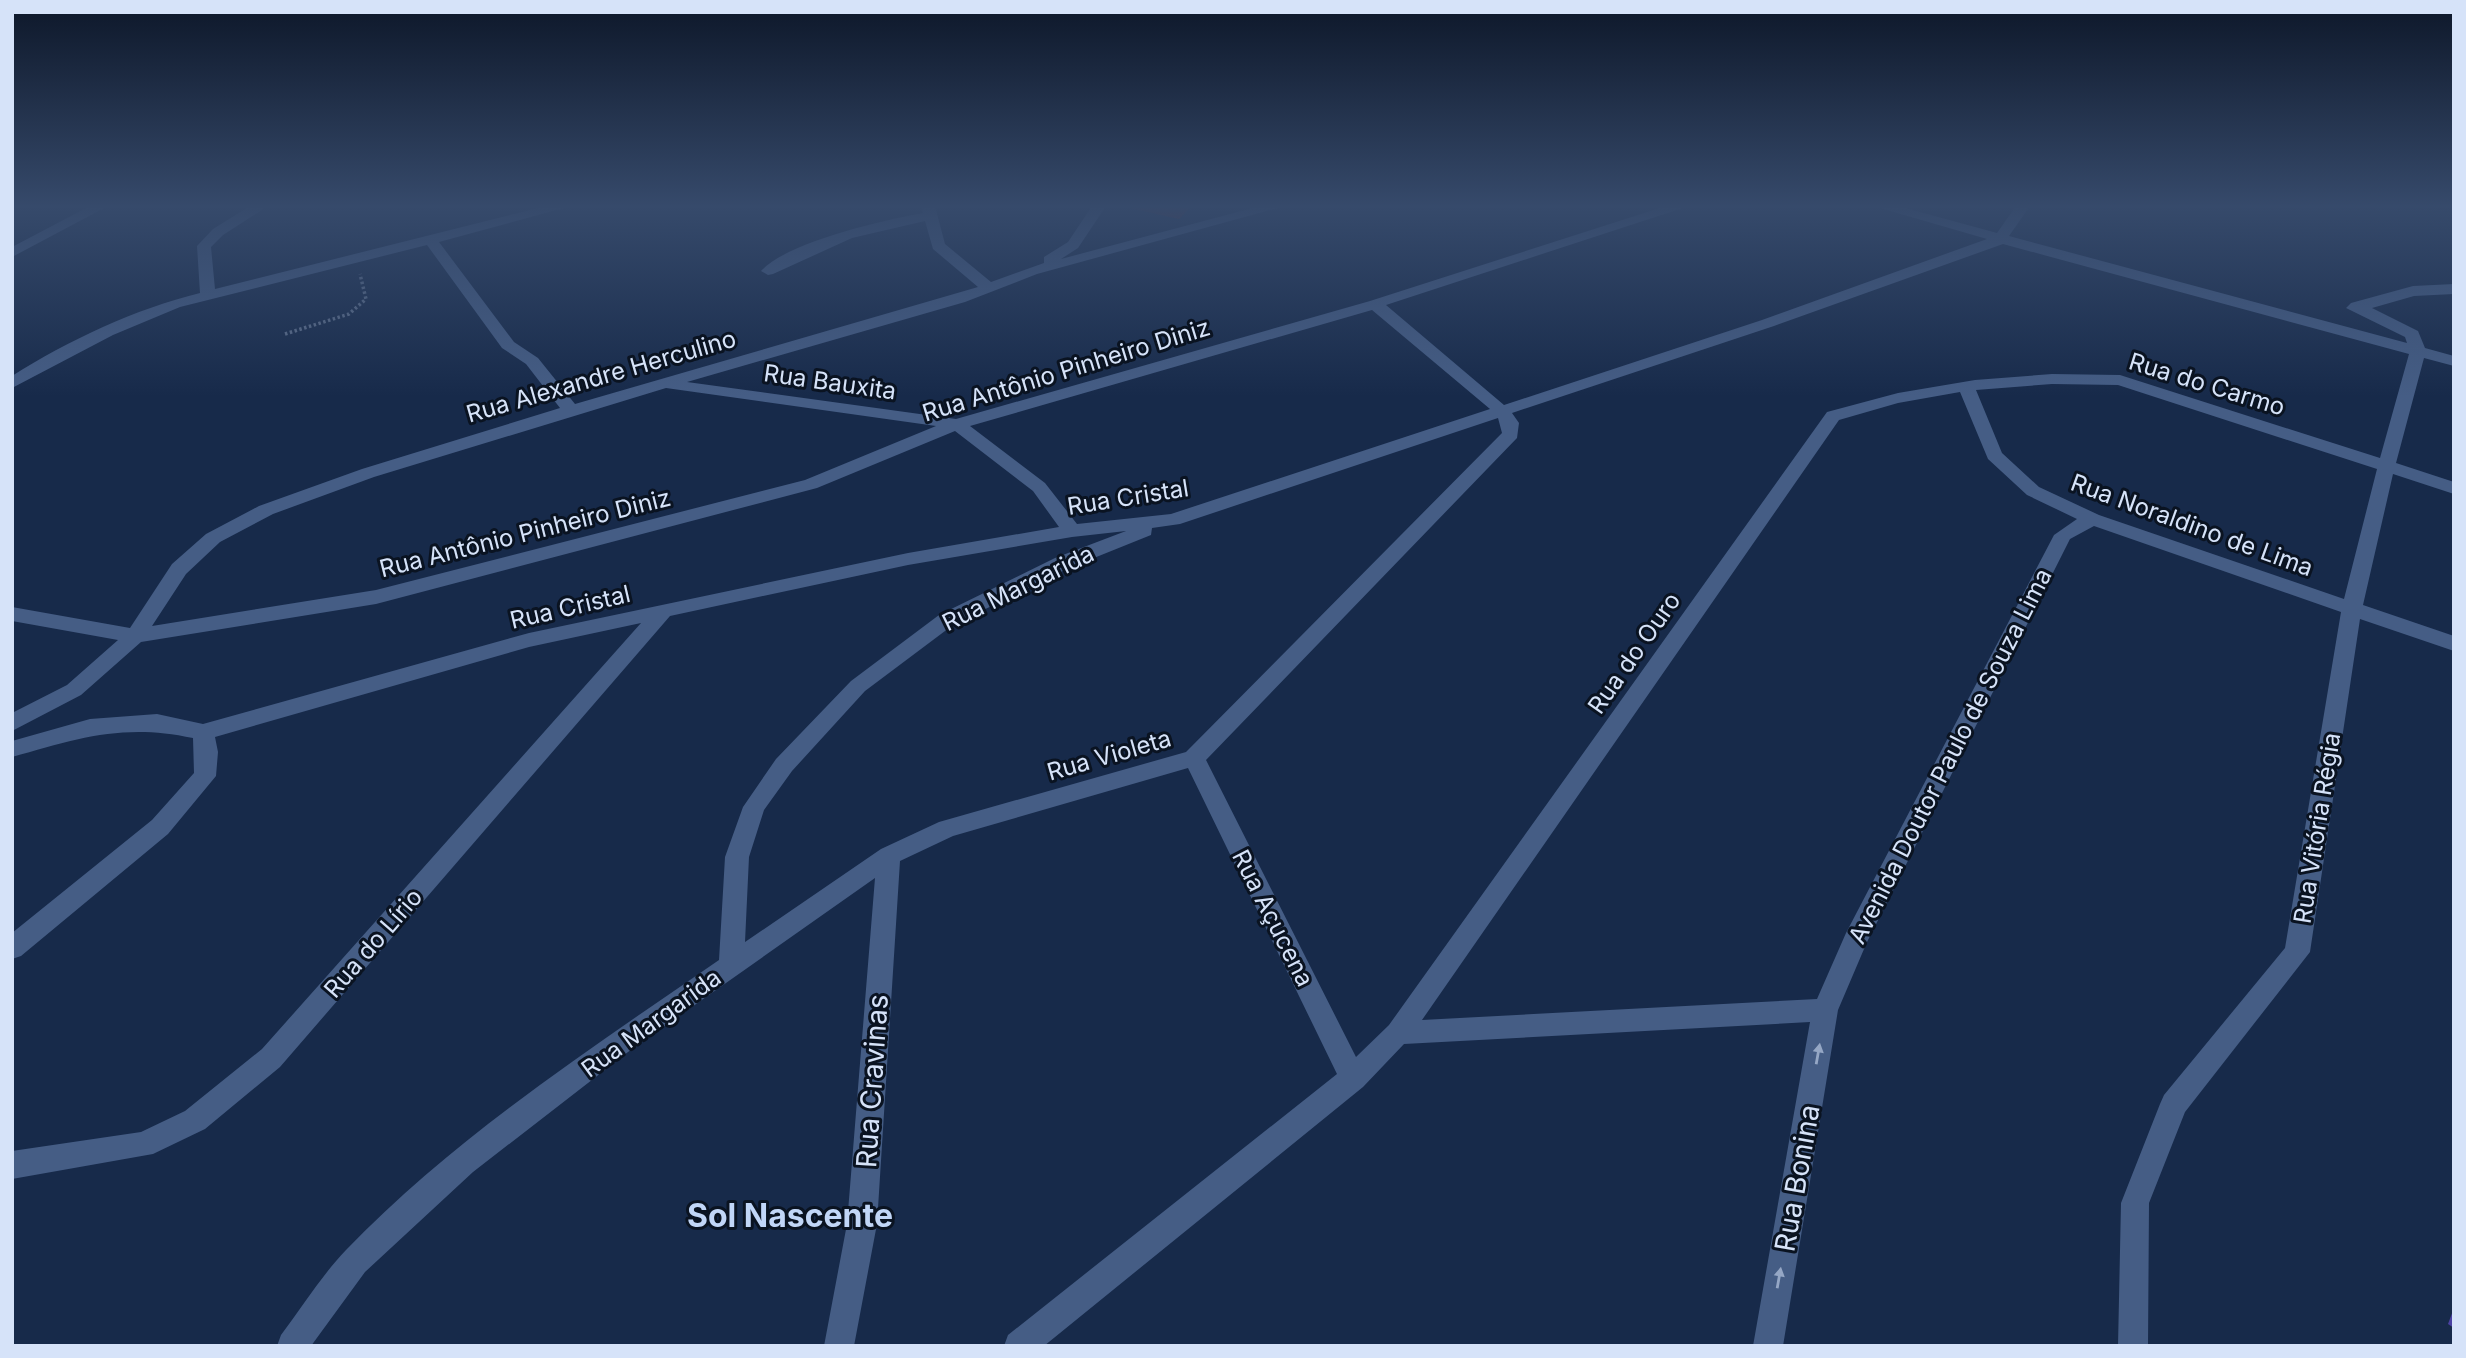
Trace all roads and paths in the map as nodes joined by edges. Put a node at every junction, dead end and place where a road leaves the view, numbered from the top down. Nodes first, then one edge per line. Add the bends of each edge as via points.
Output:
1 (206, 269) edge
2 (317, 269) edge
3 (358, 269) edge
4 (452, 269) edge
5 (771, 269) edge
6 (966, 269) edge
7 (1035, 269) edge
8 (1038, 269) edge
9 (1483, 269) edge
10 (1917, 269) edge
11 (2111, 269) edge
12 (768, 271) dead end
13 (1032, 271) junction
14 (990, 289) junction
15 (2454, 289) edge
16 (208, 296) junction
17 (1375, 304) junction
18 (2356, 306) junction
19 (2339, 329) junction
20 (285, 334) dead end
21 (2418, 352) junction
22 (2454, 361) edge
23 (12, 383) edge
24 (664, 384) junction
25 (1967, 388) junction
26 (571, 410) junction
27 (1503, 412) junction
28 (957, 424) junction
29 (2386, 467) junction
30 (2454, 488) edge
31 (2092, 519) junction
32 (1173, 520) junction
33 (1072, 531) junction
34 (2351, 609) junction
35 (663, 611) junction
36 (12, 614) edge
37 (135, 636) junction
38 (2454, 644) edge
39 (12, 723) edge
40 (203, 732) junction
41 (12, 749) edge
42 (1194, 758) junction
43 (889, 856) junction
44 (12, 948) edge
45 (731, 965) junction
46 (1825, 1010) junction
47 (1398, 1033) junction
48 (1353, 1078) junction
49 (12, 1165) edge
50 (292, 1346) edge
51 (839, 1346) edge
52 (1019, 1346) edge
53 (1768, 1346) edge
54 (2133, 1346) edge

1 - 16 street
2 - 16 street
3 - 20 path via 366,299 349,314
4 - 26 street via 508,345 532,361
5 - 12 street
6 - 14 street
7 - 13 street
8 - 13 street, Rua Alexandre Herculino
9 - 17 street, Rua Antônio Pinheiro Diniz
10 - 27 street, Rua Cristal
11 - 19 street
13 - 14 street, Rua Alexandre Herculino
14 - 24 street, Rua Alexandre Herculino
15 - 18 street via 2413,291
16 - 23 street via 175,304 107,332
17 - 27 street
17 - 28 street, Rua Antônio Pinheiro Diniz
18 - 19 street
18 - 21 street via 2412,334
19 - 21 street
21 - 22 street
21 - 29 street, Rua Vitória Régia
24 - 26 street, Rua Alexandre Herculino
24 - 28 street, Rua Bauxita
25 - 29 street, Rua do Carmo via 2080,377 2120,380
25 - 31 street, Rua Noraldino de Lima via 1994,456 2033,491
25 - 47 street, Rua do Ouro via 1871,402 1833,416
26 - 37 street, Rua Alexandre Herculino via 266,510 213,538 179,569
27 - 32 street, Rua Cristal
27 - 42 street, Rua Violeta via 1511,434
28 - 33 street, Rua Bauxita via 1039,487
28 - 37 street, Rua Antônio Pinheiro Diniz via 811,484 376,597
29 - 30 street, Rua do Carmo
29 - 34 street, Rua Vitória Régia
31 - 34 street, Rua Noraldino de Lima
31 - 46 street, Avenida Doutor Paulo de Souza Lima via 2063,535 1854,940
32 - 33 street, Rua Cristal
32 - 45 street, Rua Margarida via 1062,563 946,620 858,686 784,765 754,807 737,857
33 - 35 street, Rua Cristal via 908,559
34 - 38 street, Rua Noraldino de Lima
34 - 54 street, Rua Vitória Régia via 2297,952 2174,1104 2136,1203
35 - 40 street, Rua Cristal via 529,640
35 - 49 street, Rua do Lírio via 271,1058 195,1120 143,1145
36 - 37 street
37 - 39 street, Rua Alexandre Herculino via 74,690
40 - 41 street via 158,722 90,727
40 - 44 street via 205,776 160,827
42 - 43 street, Rua Violeta via 947,829
42 - 48 street, Rua Açucena
43 - 45 street, Rua Violeta
43 - 51 street, Rua Cravinas via 862,1224
45 - 50 street, Rua Margarida via 463,1162 355,1262
46 - 47 street
53 -> 46 street, Rua Bonina
47 - 48 street
48 - 52 street

